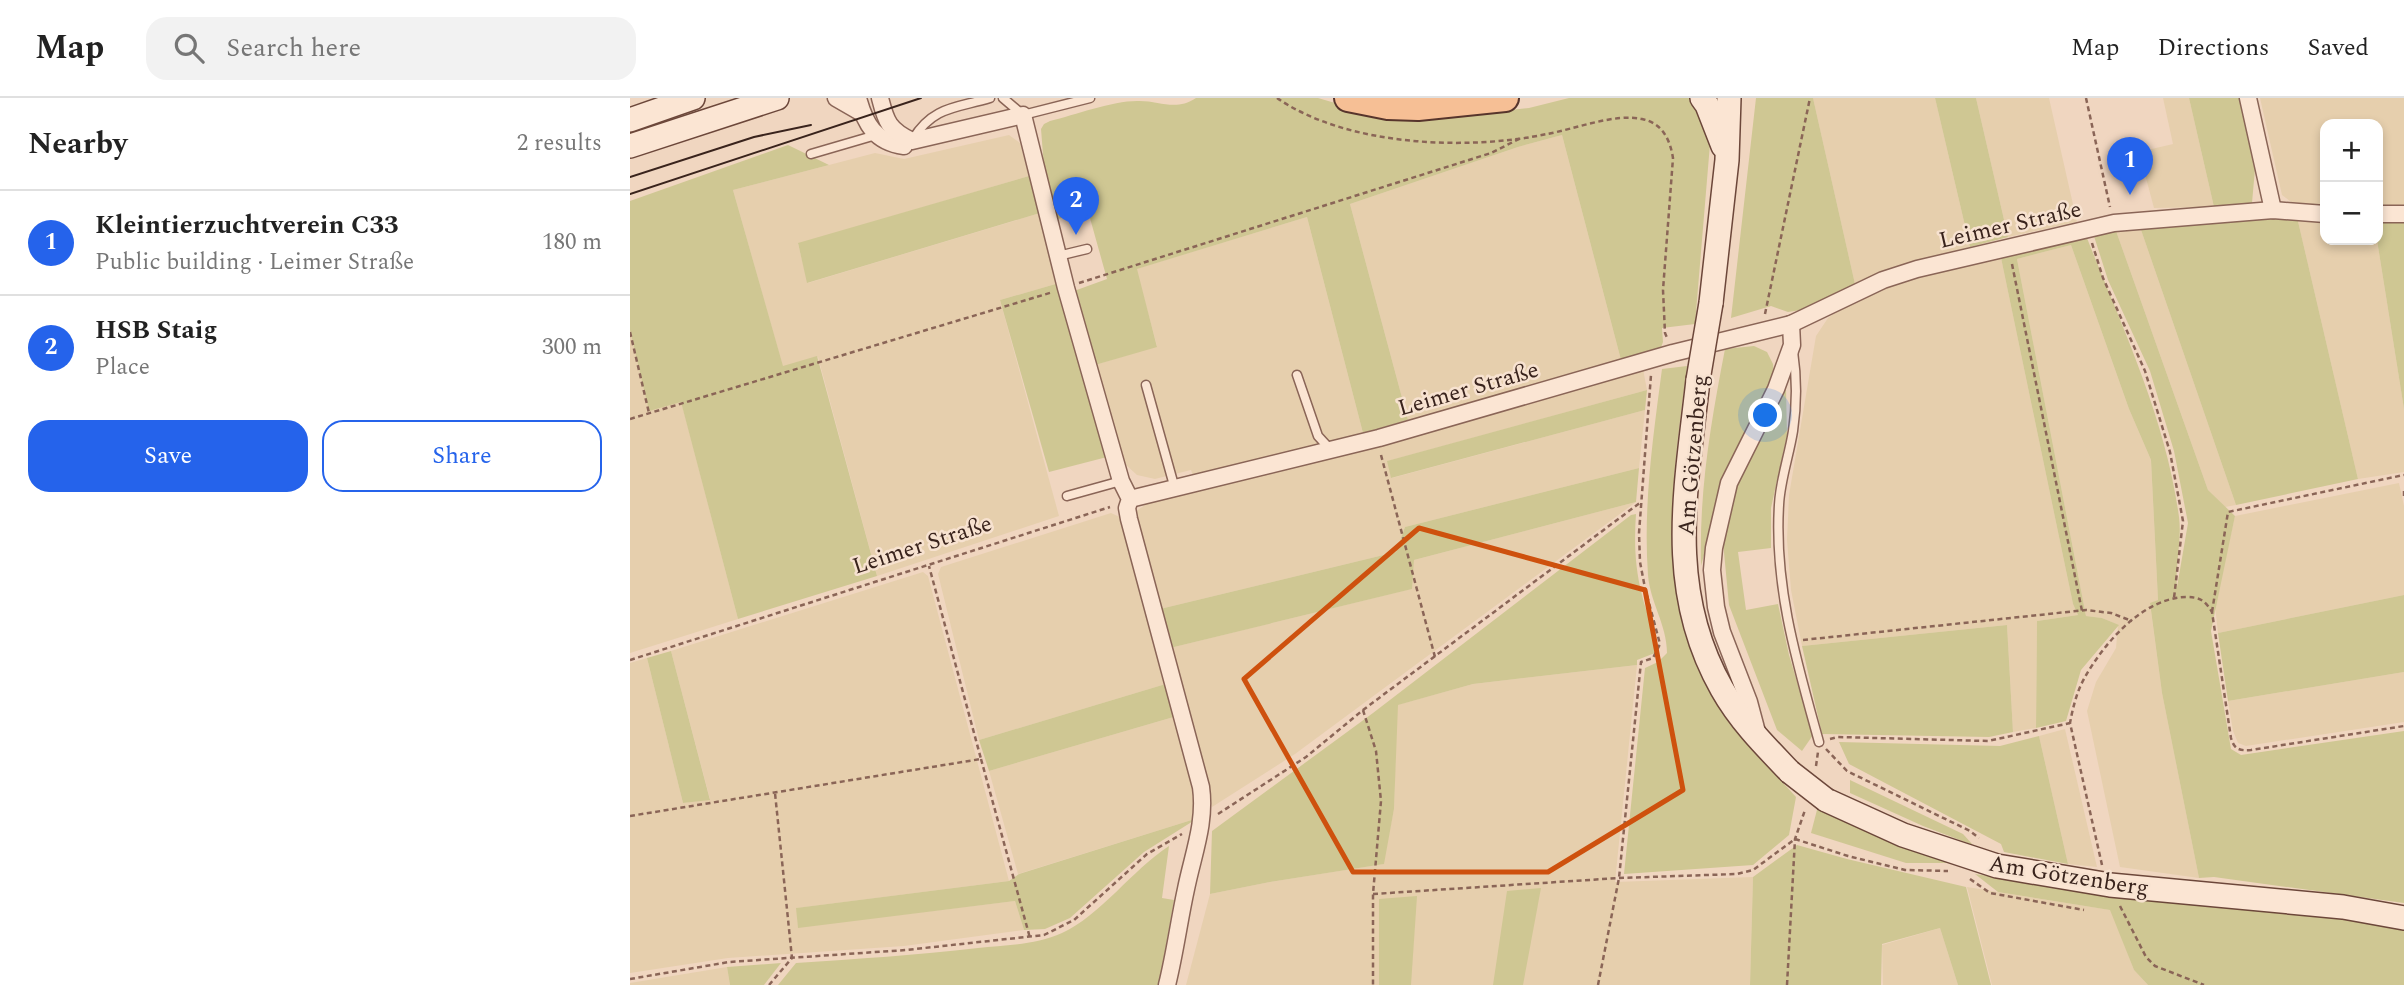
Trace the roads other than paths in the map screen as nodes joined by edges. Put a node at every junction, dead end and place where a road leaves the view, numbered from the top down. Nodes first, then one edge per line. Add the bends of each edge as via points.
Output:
1 (693, 98) edge
2 (777, 98) edge
3 (836, 98) edge
4 (880, 98) edge
5 (990, 98) edge
6 (1003, 98) edge
7 (1090, 98) edge
8 (1348, 98) edge
9 (1505, 98) edge
10 (1702, 98) edge
11 (1729, 98) edge
12 (2248, 98) edge
13 (860, 106) edge
14 (1023, 115) junction
15 (630, 120) edge
16 (874, 133) junction
17 (908, 144) junction
18 (630, 146) edge
19 (811, 154) dead end
20 (1727, 160) junction
21 (2273, 210) junction
22 (2320, 214) edge
23 (2383, 214) edge
24 (2404, 214) edge
25 (1087, 249) dead end
26 (1058, 256) junction
27 (1791, 324) junction
28 (1792, 345) junction
29 (1297, 375) dead end
30 (1146, 385) dead end
31 (1330, 449) junction
32 (1121, 481) junction
33 (1175, 489) junction
34 (1067, 496) dead end
35 (1130, 499) junction
36 (1760, 741) junction
37 (1819, 742) road end
38 (2404, 918) edge
39 (1167, 985) edge

1 - 15 street
2 - 18 street
3 - 13 street
4 - 17 street via 886,121
5 - 17 lane via 930,117
6 - 14 lane
7 - 14 lane
8 - 9 main road via 1418,107
10 - 20 street
11 - 20 street, Am Götzenberg
12 - 21 street
13 - 16 street
14 - 17 street
14 - 26 street
16 - 17 street via 888,143
16 - 19 lane
20 - 36 street, Am Götzenberg, bridge via 1698,380 1683,519 1684,558 1688,597 1708,661 1722,690
21 - 22 street, Leimer Straße
21 - 27 street, Leimer Straße via 2087,228 1883,280
23 - 24 street
25 - 26 lane
26 - 32 street
27 - 28 street
27 - 31 street, Leimer Straße
28 - 36 street via 1776,389 1729,483 1712,570 1722,632
28 - 37 lane via 1797,380 1779,503 1779,570 1791,641
29 - 31 lane via 1318,436
30 - 33 lane
31 - 33 street, Leimer Straße
32 - 34 lane
32 - 35 street
33 - 35 street, Leimer Straße
35 - 39 street via 1129,519 1203,806
36 - 38 street, Am Götzenberg, bridge via 1825,800 1963,864 2110,885 2343,907

